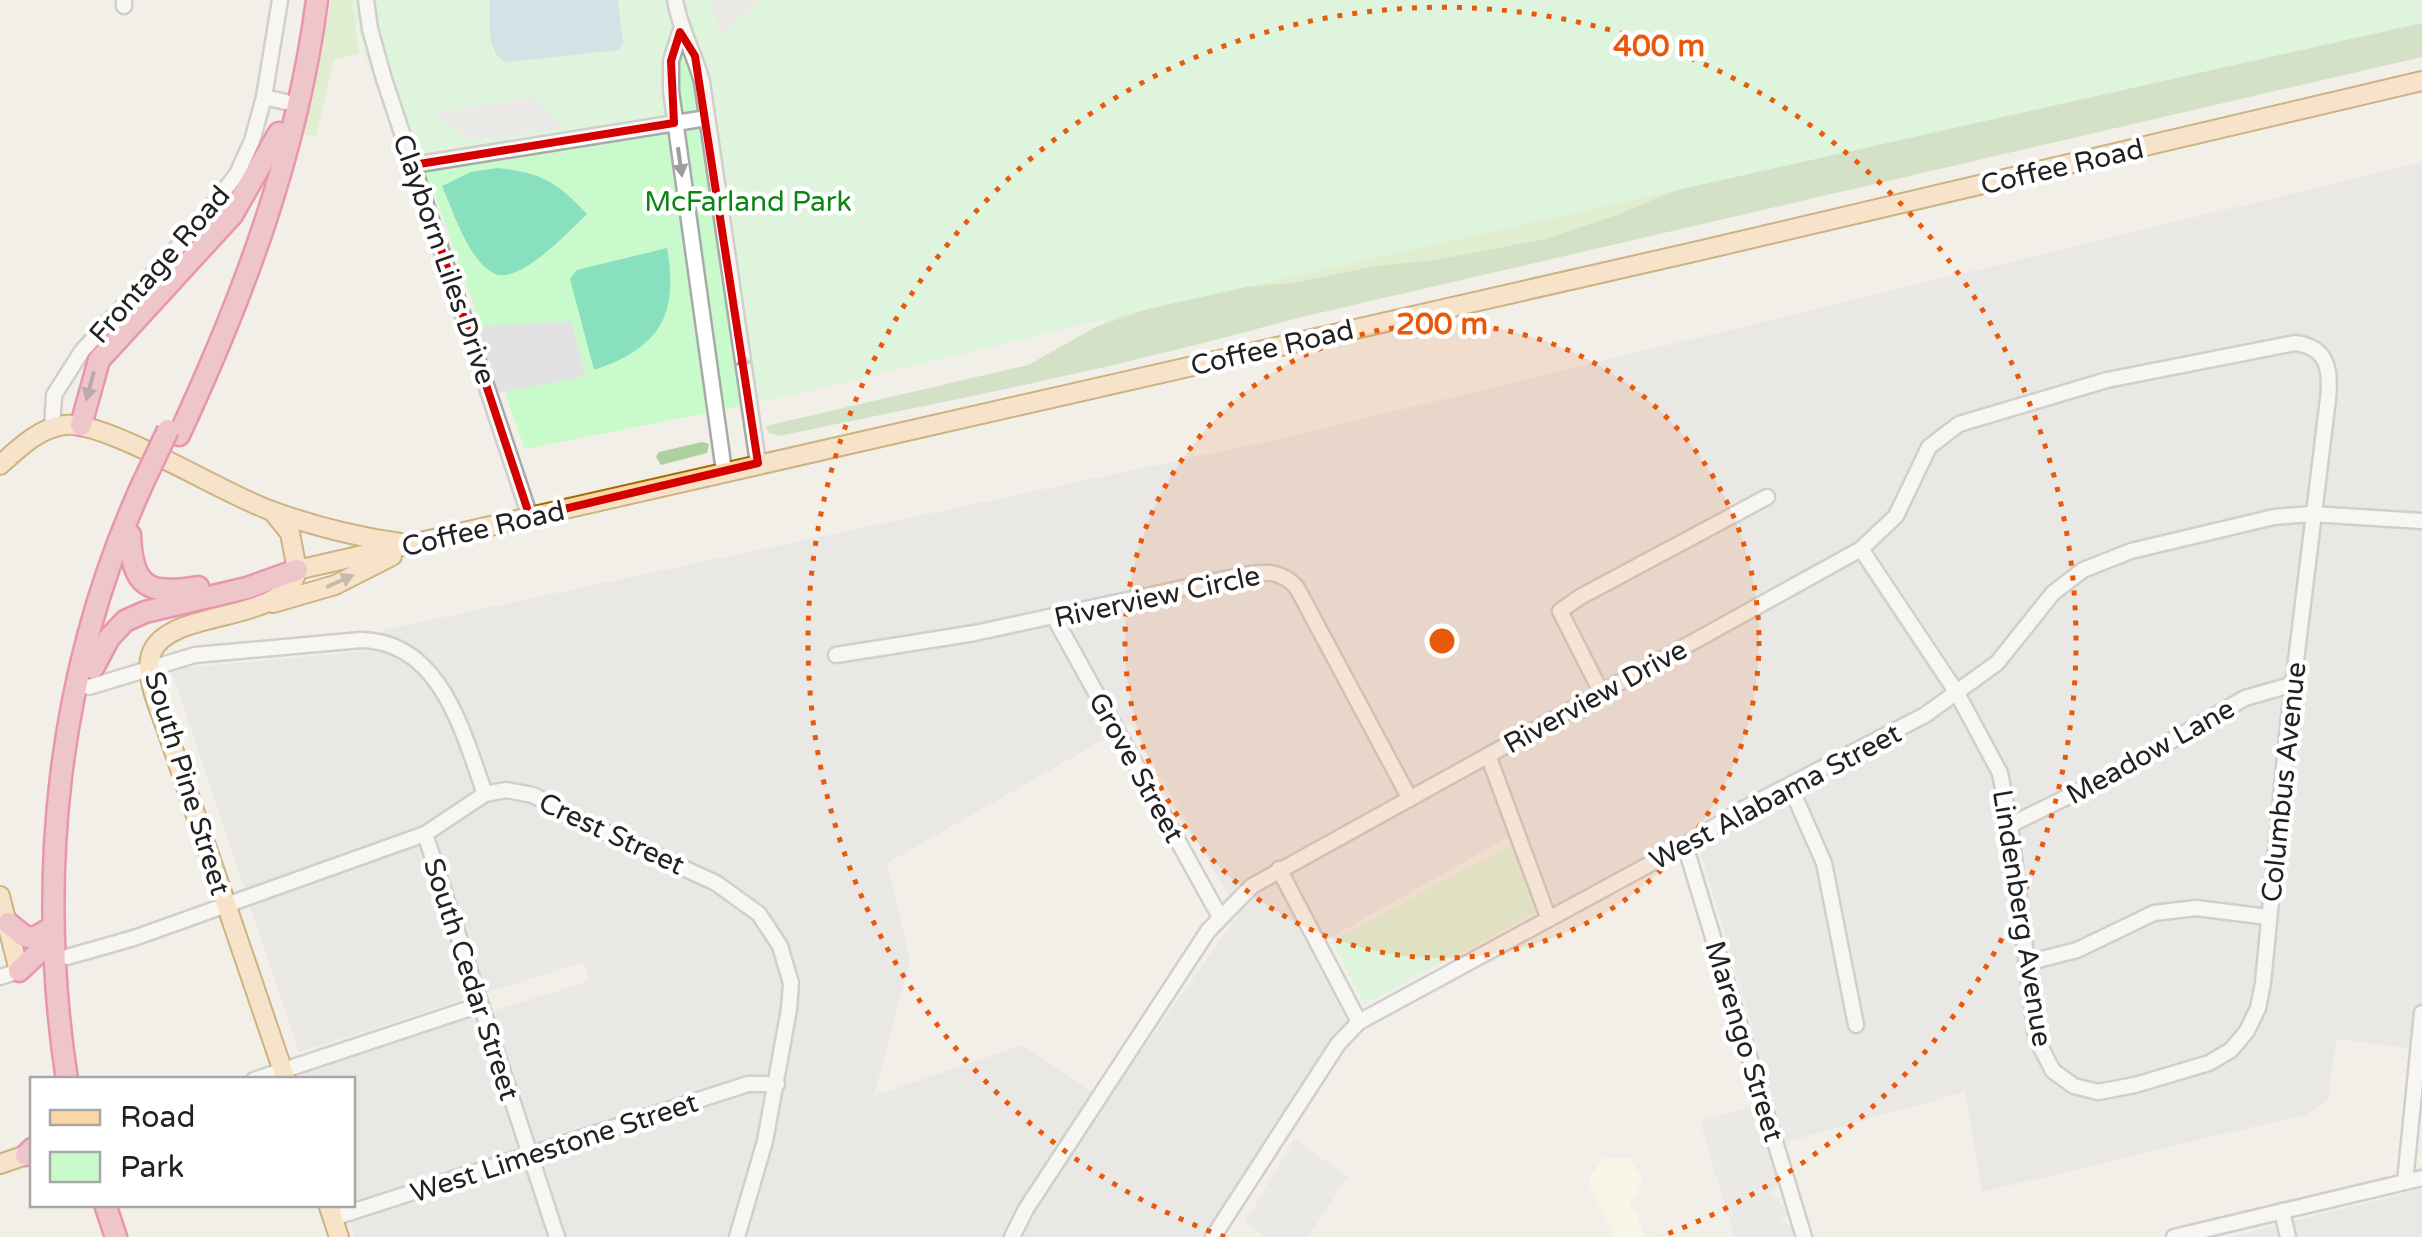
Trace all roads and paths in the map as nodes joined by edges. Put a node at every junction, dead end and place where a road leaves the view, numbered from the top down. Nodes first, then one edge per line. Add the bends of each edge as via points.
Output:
1 (280, 0) edge
2 (304, 0) edge
3 (318, 0) edge
4 (366, 0) edge
5 (674, 0) edge
6 (680, 32) junction
7 (2422, 81) edge
8 (264, 97) junction
9 (286, 102) junction
10 (707, 118) junction
11 (674, 124) junction
12 (279, 134) junction
13 (413, 165) junction
14 (2302, 344) joint
15 (81, 426) junction
16 (52, 428) junction
17 (174, 432) junction
18 (758, 463) junction
19 (0, 464) edge
20 (724, 471) junction
21 (147, 487) junction
22 (1767, 497) dead end
23 (272, 512) junction
24 (2312, 514) junction
25 (530, 516) junction
26 (2422, 521) edge
27 (130, 535) junction
28 (415, 545) junction
29 (1861, 549) junction
30 (297, 570) junction
31 (260, 606) junction
32 (1054, 617) junction
33 (836, 655) dead end
34 (150, 670) junction
35 (91, 678) junction
36 (2294, 684) junction
37 (1601, 692) junction
38 (1957, 693) junction
39 (1488, 755) junction
40 (1790, 786) junction
41 (485, 794) junction
42 (1410, 799) junction
43 (2010, 825) junction
44 (425, 834) junction
45 (1685, 845) junction
46 (1279, 870) junction
47 (0, 896) edge
48 (226, 904) junction
49 (1220, 917) junction
50 (1548, 917) junction
51 (2268, 917) junction
52 (8, 923) junction
53 (53, 927) junction
54 (66, 957) junction
55 (2026, 962) junction
56 (10, 974) edge
57 (56, 978) junction
58 (480, 1005) junction
59 (2422, 1013) edge
60 (1358, 1022) junction
61 (1856, 1025) dead end
62 (284, 1075) edge
63 (68, 1077) edge
64 (79, 1077) edge
65 (2063, 1080) joint
66 (777, 1084) junction
67 (30, 1152) edge
68 (528, 1155) junction
69 (0, 1164) edge
70 (2422, 1178) edge
71 (2405, 1182) junction
72 (106, 1207) edge
73 (2282, 1211) junction
74 (334, 1226) edge
75 (116, 1237) edge
76 (556, 1237) edge
77 (737, 1237) edge
78 (1012, 1237) edge
79 (1213, 1237) edge
80 (1804, 1237) edge
81 (2174, 1237) edge
82 (2288, 1237) edge

1 - 8 street, Frontage Road
2 - 9 highway
3 - 17 highway via 299,106 265,227 227,333
4 - 13 street, Clayborn Liles Drive
5 - 6 street
6 - 10 street via 695,56
6 - 11 street via 671,61
7 - 18 main road, Coffee Road
8 - 9 street
8 - 16 street, Frontage Road via 237,174 82,352 54,396
9 - 12 highway
10 - 11 street
18 -> 10 street
11 - 13 street
11 -> 20 street
12 -> 15 highway via 232,215 98,360
12 - 17 highway via 234,278
13 - 25 street, Clayborn Liles Drive
14 - 24 street, Columbus Avenue via 2319,351 2330,374
14 - 29 street, Riverview Drive via 2107,380 1959,424 1929,447 1896,516
15 - 16 main road
15 - 23 main road
16 - 19 main road
17 - 21 highway
18 - 20 main road, Coffee Road
20 - 25 main road, Coffee Road
21 - 27 highway
21 - 53 highway via 102,585 72,699 58,798
22 - 37 street via 1560,610
23 - 28 main road
23 - 30 main road via 290,533
24 - 26 street, West Alabama Street
24 - 36 street, Columbus Avenue
24 - 38 street, West Alabama Street via 2131,551 2084,570 2053,593 1997,663
25 - 28 main road, Coffee Road
27 - 30 highway via 131,565 160,590
27 - 35 highway
28 - 30 main road, Coffee Road
31 -> 28 main road via 335,584
29 - 37 street, Riverview Drive
29 - 38 street, Lindenberg Avenue
30 - 31 main road, South Pine Street via 283,593
30 - 35 highway via 126,620 109,638
31 - 34 main road, South Pine Street via 160,639 150,653
32 - 33 street, Riverview Circle
32 - 42 street, Riverview Circle via 1278,572 1289,578
32 - 49 street, Grove Street
34 - 35 street
34 - 41 street via 196,654 386,643 410,654 438,684
34 - 48 main road, South Pine Street
35 - 54 highway via 68,812
36 - 43 street, Meadow Lane via 2245,698
36 - 51 street, Columbus Avenue
37 - 39 street, Riverview Drive
38 - 40 street, West Alabama Street
38 - 43 street, Lindenberg Avenue via 1995,761
39 - 42 street, Riverview Drive
39 - 50 street
40 - 45 street, West Alabama Street
40 - 61 street via 1824,863
41 - 44 street
41 - 66 street, Crest Street via 520,791 544,800 716,883 759,914 780,946 791,984
42 - 46 street, Riverview Drive
43 - 55 street, Lindenberg Avenue
44 - 48 street
44 - 58 street, South Cedar Street
45 - 50 street, West Alabama Street
45 - 80 street, Marengo Street
46 - 49 street, Riverview Drive via 1242,893
46 - 60 street
47 - 52 main road
48 - 54 street
48 - 62 main road, South Pine Street
49 - 78 street, Riverview Drive
50 - 60 street, West Alabama Street
51 - 55 street via 2196,908 2154,913 2077,950
51 - 65 street, Columbus Avenue via 2258,1008 2231,1050 2197,1068 2111,1090 2086,1090
52 - 53 highway via 34,938
52 - 56 main road
53 - 56 highway via 36,955
53 - 57 highway
54 - 64 highway
55 - 65 street, Lindenberg Avenue via 2036,1038
56 - 57 highway via 37,970
57 - 63 highway
58 - 62 street
58 - 68 street, South Cedar Street
59 - 71 street
60 - 79 street, West Alabama Street
66 - 68 street, West Limestone Street via 748,1084
66 - 77 street, Crest Street
67 - 69 main road
68 - 74 street, West Limestone Street
68 - 76 street, South Cedar Street
70 - 71 street
71 - 73 street
72 - 75 highway
73 - 81 street
73 - 82 street

